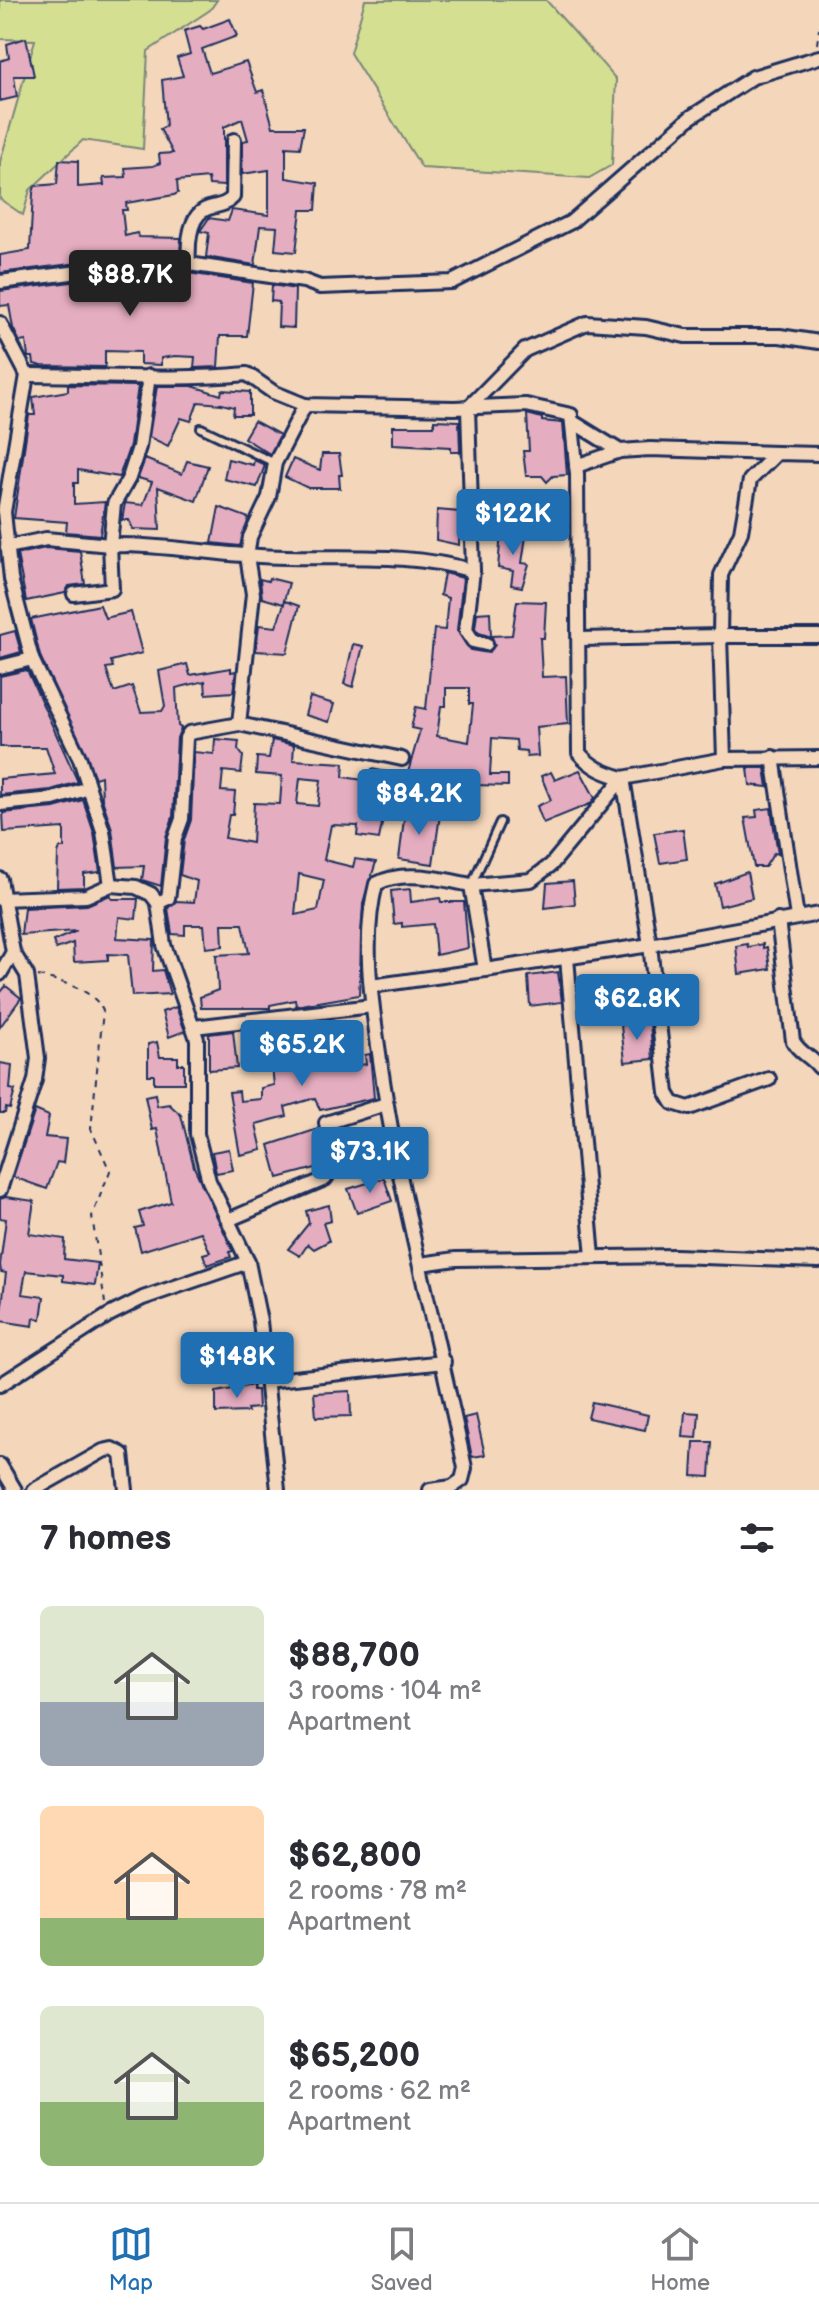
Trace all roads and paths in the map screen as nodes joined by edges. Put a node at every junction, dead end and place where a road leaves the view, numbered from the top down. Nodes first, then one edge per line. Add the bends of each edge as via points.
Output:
1 (819, 29) edge
2 (817, 57) edge
3 (234, 140) dead end
4 (189, 264) junction
5 (0, 282) edge
6 (0, 323) edge
7 (819, 342) edge
8 (27, 375) junction
9 (149, 376) junction
10 (305, 405) junction
11 (468, 408) junction
12 (573, 422) junction
13 (201, 428) dead end
14 (620, 451) junction
15 (777, 453) junction
16 (819, 454) edge
17 (275, 463) junction
18 (576, 466) junction
19 (4, 486) edge
20 (110, 545) junction
21 (7, 547) junction
22 (247, 556) junction
23 (473, 571) junction
24 (6, 579) edge
25 (74, 594) dead end
26 (720, 636) junction
27 (819, 636) edge
28 (581, 639) junction
29 (486, 644) dead end
30 (32, 659) junction
31 (0, 667) edge
32 (239, 724) junction
33 (773, 757) junction
34 (819, 758) edge
35 (402, 759) dead end
36 (724, 759) junction
37 (623, 778) junction
38 (89, 788) junction
39 (0, 804) edge
40 (500, 822) dead end
41 (0, 879) edge
42 (111, 885) junction
43 (471, 885) junction
44 (1, 899) edge
45 (158, 903) junction
46 (819, 914) edge
47 (797, 917) junction
48 (778, 920) junction
49 (650, 945) junction
50 (13, 952) junction
51 (567, 958) junction
52 (485, 970) junction
53 (0, 974) edge
54 (27, 975) junction
55 (371, 986) junction
56 (372, 1006) junction
57 (194, 1027) junction
58 (819, 1067) edge
59 (769, 1079) dead end
60 (386, 1104) junction
61 (0, 1190) edge
62 (228, 1220) junction
63 (593, 1257) junction
64 (819, 1261) edge
65 (248, 1262) junction
66 (421, 1264) junction
67 (109, 1315) junction
68 (444, 1362) junction
69 (266, 1381) junction
70 (0, 1385) edge
71 (0, 1465) edge
72 (15, 1490) edge
73 (34, 1490) edge
74 (126, 1490) edge
75 (278, 1490) edge
76 (430, 1490) edge

1 - 2 path
2 - 4 street via 753,77 691,117 571,222 452,282 320,287
3 - 4 street via 233,197 196,217
4 - 5 street via 102,267
6 - 8 street
7 - 11 street via 780,336 685,336 587,323 525,350
8 - 9 street
8 - 19 street
9 - 10 street via 198,380 247,374
9 - 20 street via 139,447 114,504
10 - 11 street
10 - 17 street
11 - 12 street via 526,405 562,411
11 - 23 street
12 - 14 street
12 - 18 street
13 - 17 lane
14 - 15 street
14 - 18 street
15 - 16 street
15 - 26 street via 750,480 741,532 721,575
17 - 22 street via 269,497 251,531
18 - 28 street
19 - 21 street
20 - 21 street via 46,539
20 - 22 street via 170,545
20 - 25 street via 112,589
21 - 24 street
22 - 23 street via 382,558
22 - 32 street via 253,594
23 - 29 street via 466,630 473,641
24 - 30 street
26 - 27 street
26 - 28 street
26 - 36 street
28 - 37 street via 579,753 589,765
30 - 31 street
30 - 38 street
32 - 35 street
32 - 45 street via 189,733 186,738 182,819 168,898
33 - 34 street
33 - 36 street
33 - 47 street
36 - 37 street
37 - 43 street via 551,865 531,880
37 - 49 street
38 - 39 street via 53,799
38 - 42 street via 103,831
40 - 43 lane
41 - 44 street
42 - 44 street via 86,896
42 - 45 street via 136,887
43 - 52 street
43 - 55 street via 408,877 376,884 371,903
44 - 50 street
45 - 57 street via 164,945
46 - 47 street
47 - 48 street
48 - 49 street
48 - 58 street via 793,1041
49 - 51 street
49 - 59 street via 667,1093 673,1103 689,1108
50 - 53 street
50 - 54 street
51 - 52 street
51 - 63 street
52 - 55 street
54 - 61 street via 38,1058
54 - 67 path via 80,990 103,1011 91,1129 110,1171 92,1216
55 - 56 street
56 - 57 street
56 - 60 street
57 - 62 street via 197,1134 209,1181
60 - 62 street via 326,1123 333,1167 325,1179
60 - 66 street via 397,1174
62 - 65 street
63 - 64 street
63 - 66 street
65 - 67 street
65 - 69 street
66 - 68 street
67 - 70 street
68 - 69 street
68 - 76 street via 465,1468 462,1480 452,1487
69 - 75 street
71 - 72 street
73 - 74 street via 112,1449 122,1454

